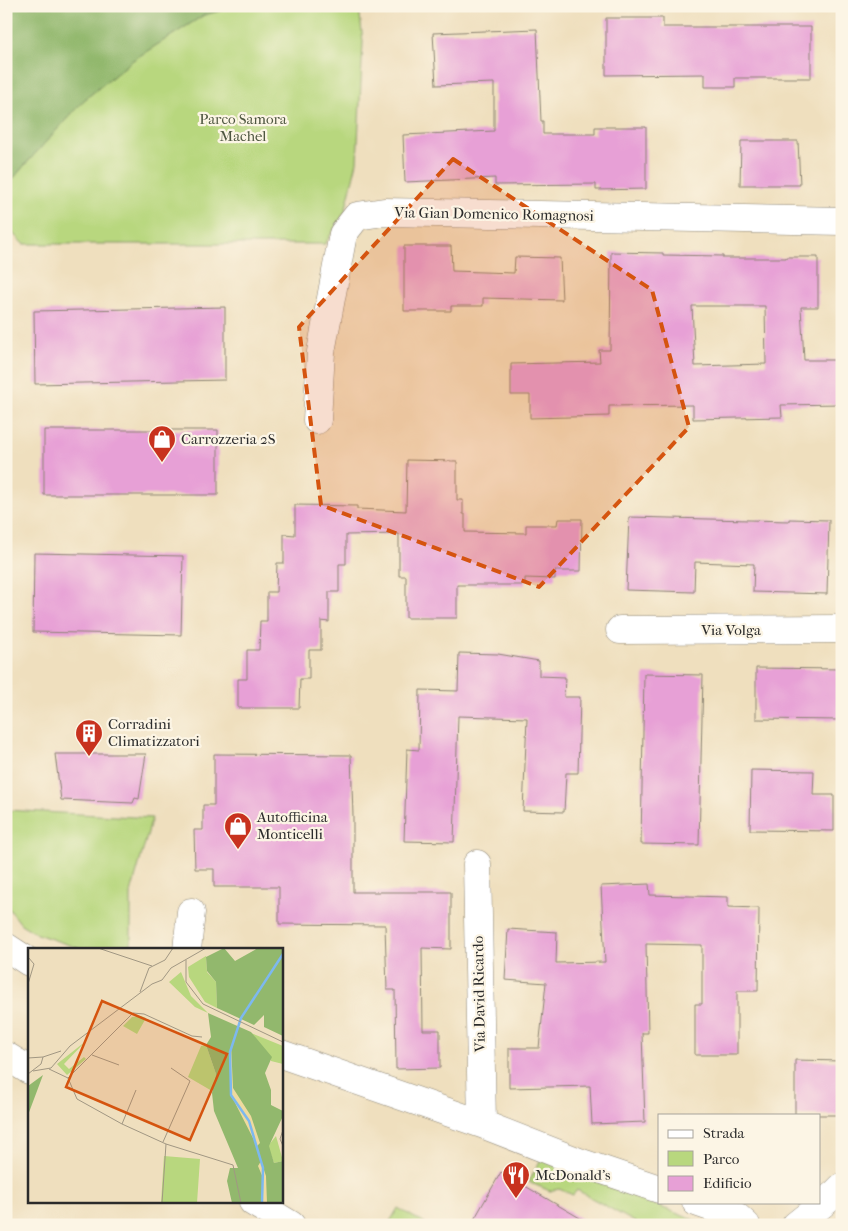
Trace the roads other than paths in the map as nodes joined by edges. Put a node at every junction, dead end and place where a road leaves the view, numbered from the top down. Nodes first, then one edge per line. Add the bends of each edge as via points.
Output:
1 (842, 221) edge
2 (317, 420) dead end
3 (842, 629) edge
4 (620, 630) dead end
5 (477, 864) dead end
6 (191, 912) dead end
7 (6, 947) edge
8 (187, 948) edge
9 (28, 961) edge
10 (282, 1054) edge
11 (6, 1056) edge
12 (28, 1069) edge
13 (482, 1124) junction
14 (842, 1187) edge
15 (658, 1190) edge
16 (256, 1204) edge
17 (702, 1204) edge
18 (291, 1225) edge
19 (746, 1225) edge
20 (796, 1225) edge

1 - 2 street, Via Gian Domenico Romagnosi via 384,212 357,216 343,234 322,352
3 - 4 street, Via Volga
5 - 13 street, Via David Ricardo
6 - 8 street
7 - 9 street
10 - 13 street
11 - 12 street
13 - 15 street
14 - 20 street
16 - 18 street
17 - 19 street via 736,1216

